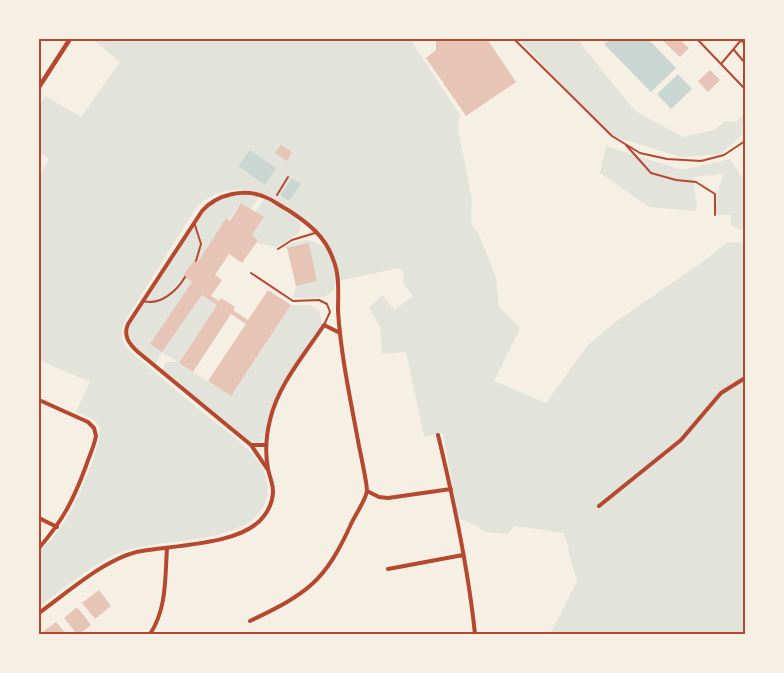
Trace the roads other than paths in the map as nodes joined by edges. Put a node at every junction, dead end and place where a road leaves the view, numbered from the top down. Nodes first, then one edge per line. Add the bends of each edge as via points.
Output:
1 (70, 39) edge
2 (514, 39) edge
3 (697, 39) edge
4 (742, 39) edge
5 (745, 44) edge
6 (734, 50) junction
7 (745, 63) edge
8 (721, 64) junction
9 (39, 87) edge
10 (745, 89) edge
11 (745, 141) edge
12 (624, 143) junction
13 (715, 215) dead end
14 (194, 222) junction
15 (318, 232) junction
16 (278, 249) dead end
17 (196, 262) dead end
18 (251, 274) dead end
19 (186, 278) dead end
20 (143, 301) junction
21 (324, 324) junction
22 (340, 333) junction
23 (745, 378) edge
24 (39, 400) edge
25 (438, 435) dead end
26 (251, 445) junction
27 (266, 445) junction
28 (268, 470) junction
29 (451, 489) junction
30 (367, 491) junction
31 (599, 506) dead end
32 (39, 518) edge
33 (57, 527) junction
34 (39, 548) edge
35 (167, 548) junction
36 (463, 555) junction
37 (388, 569) dead end
38 (39, 613) edge
39 (250, 621) dead end
40 (150, 634) edge
41 (475, 634) edge

1 - 9 street
2 - 12 lane via 612,136
3 - 8 lane
4 - 5 lane
4 - 6 lane
6 - 7 lane
6 - 8 lane
8 - 10 lane
11 - 12 lane via 724,155 702,162 640,153
12 - 13 lane via 651,173 696,182 715,194
14 - 15 street via 209,204 226,196 250,194 273,201
14 - 17 lane via 201,244
14 - 20 street
15 - 16 lane via 292,240
15 - 22 street via 335,264
18 - 21 lane via 293,301 319,300 327,304 330,312
19 - 20 lane via 163,299 150,303
20 - 26 street via 127,327 130,345
21 - 22 street
21 - 27 street via 275,405
22 - 30 street
23 - 31 street via 720,393 681,440
24 - 33 street via 88,422 96,436 80,483
25 - 29 street
26 - 27 street
26 - 28 street
27 - 28 street
28 - 35 street via 273,486 271,503 255,525 219,540
29 - 30 street via 388,498
29 - 36 street
30 - 39 street via 337,553 318,580 289,602
32 - 33 street
33 - 34 street
35 - 38 street via 126,554
35 - 40 street via 163,606
36 - 37 street
36 - 41 street

